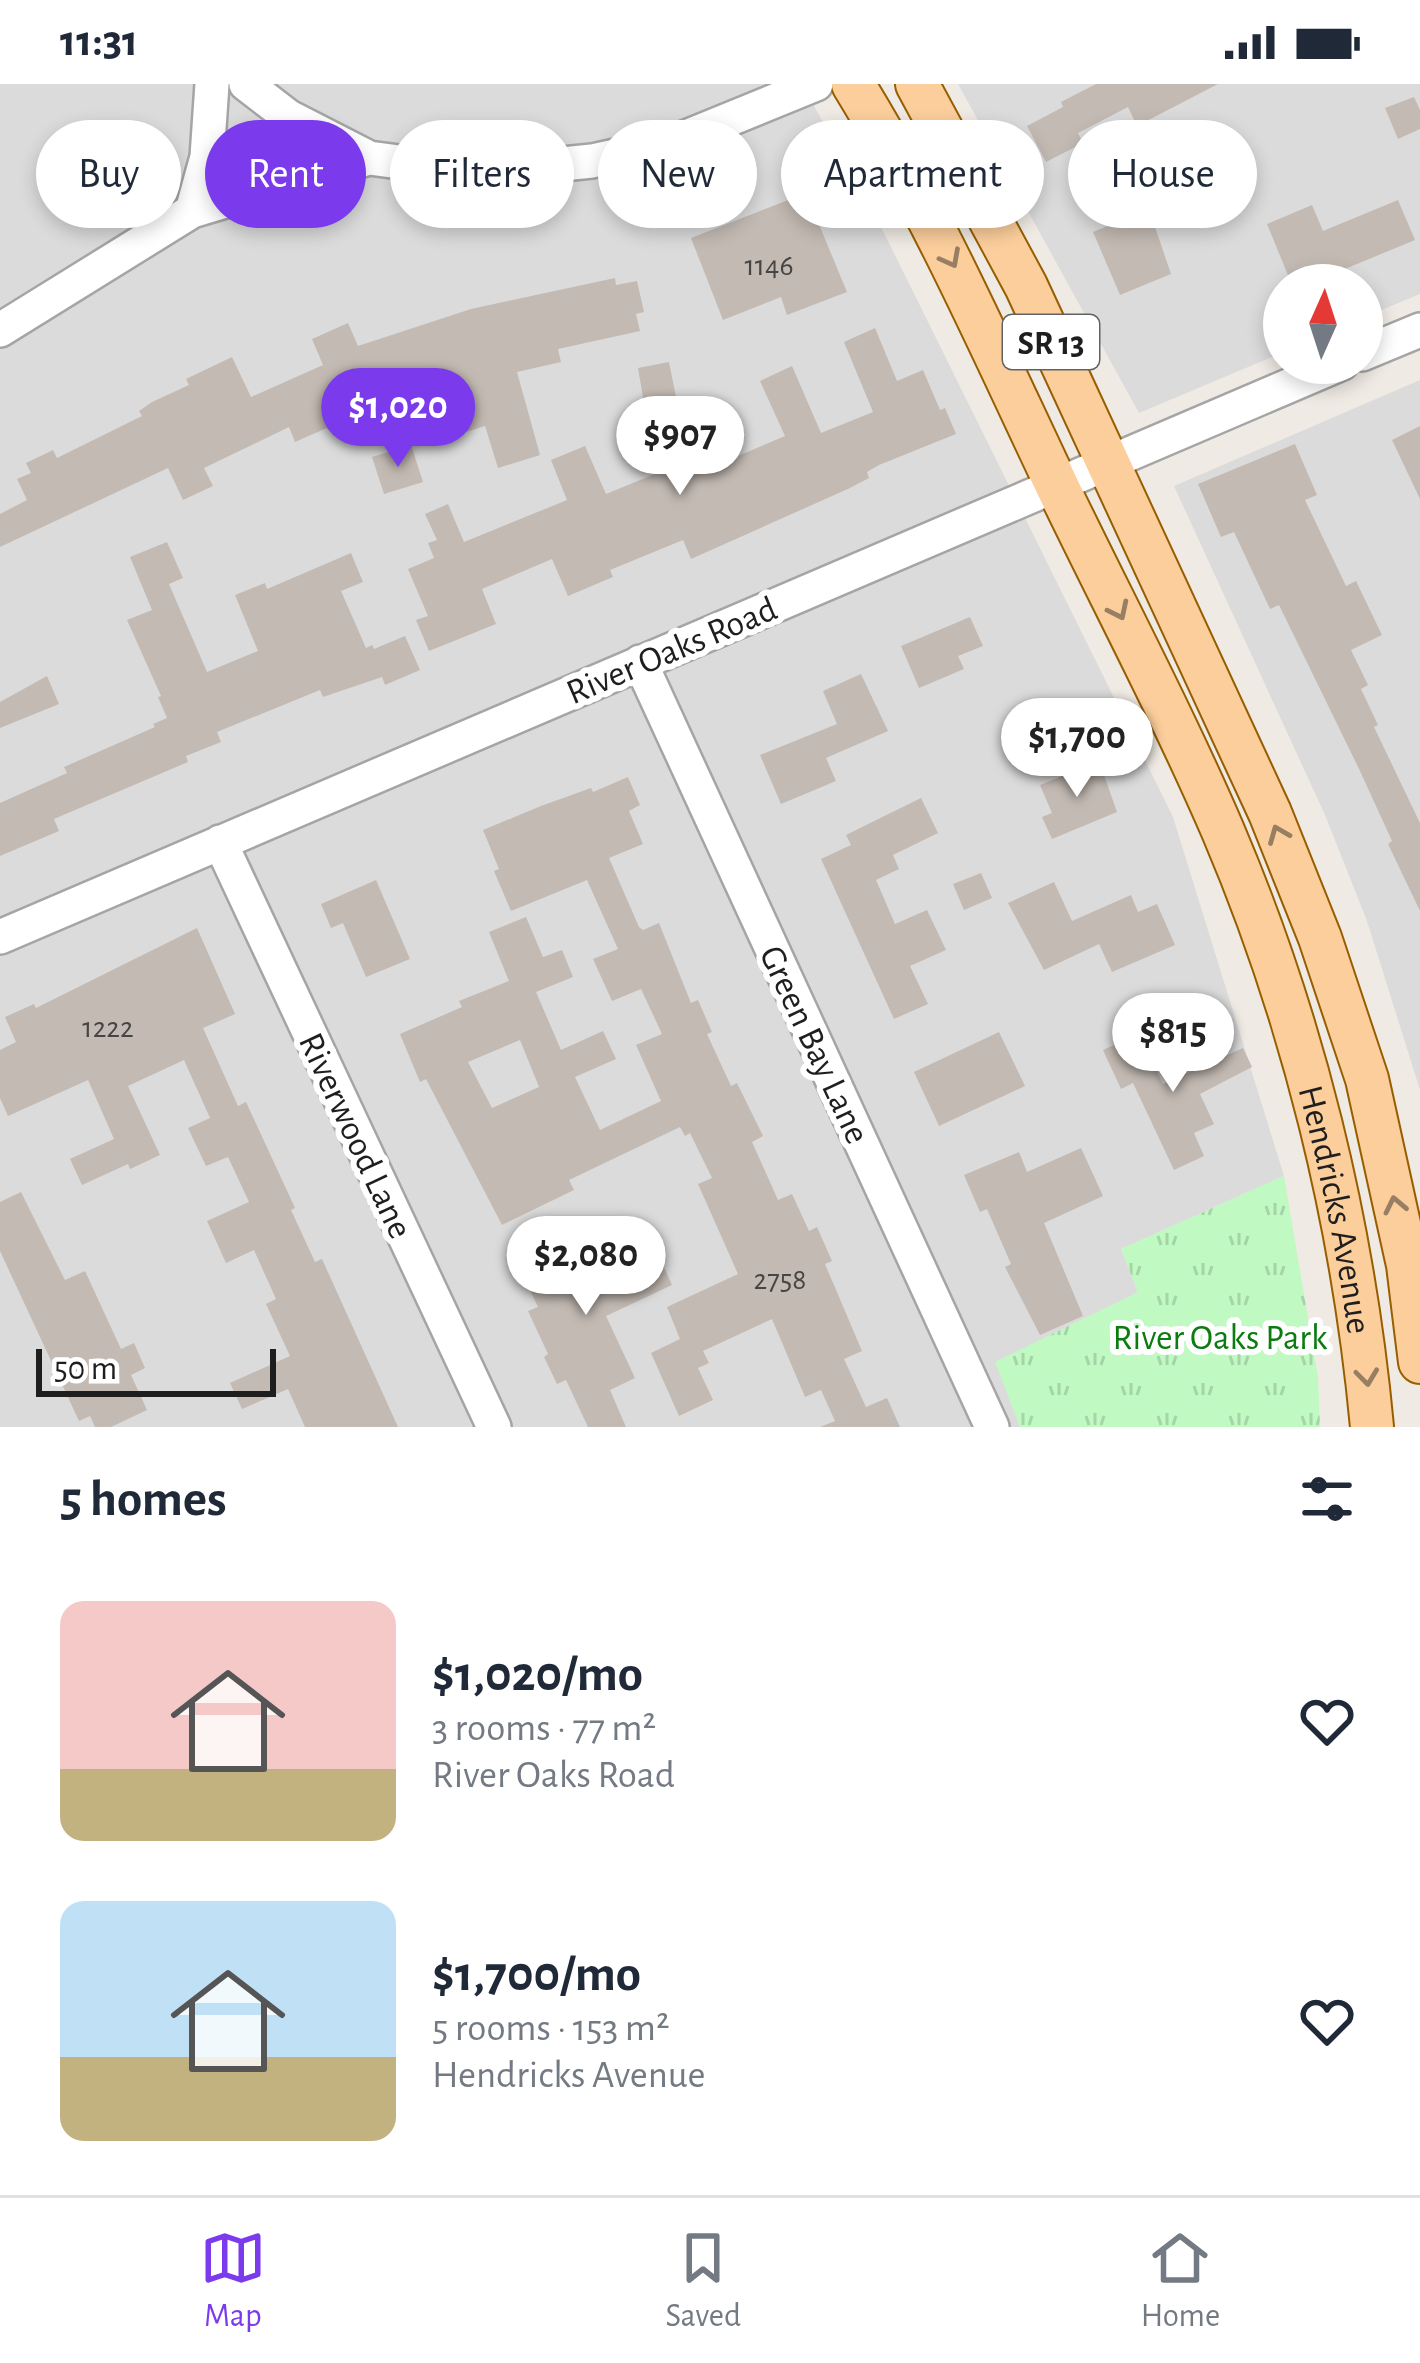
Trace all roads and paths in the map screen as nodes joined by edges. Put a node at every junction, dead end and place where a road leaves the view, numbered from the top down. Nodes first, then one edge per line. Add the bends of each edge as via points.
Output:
1 (212, 84) edge
2 (246, 84) edge
3 (816, 84) edge
4 (853, 84) edge
5 (916, 84) edge
6 (369, 158) junction
7 (192, 211) junction
8 (0, 330) edge
9 (1420, 330) edge
10 (1383, 345) edge
11 (1293, 384) edge
12 (1107, 463) junction
13 (1057, 484) junction
14 (640, 662) junction
15 (220, 842) junction
16 (0, 937) edge
17 (1420, 1362) edge
18 (494, 1427) edge
19 (992, 1427) edge
20 (1372, 1427) edge

1 - 7 street via 207,157
2 - 6 street via 289,117
3 - 6 street via 669,144 592,161 437,167
4 -> 13 main road, Hendricks Avenue / SR 13 via 974,302
5 - 12 main road, Hendricks Avenue / SR 13 via 1025,286
6 - 7 street
7 - 8 street
9 - 10 street
11 - 12 street, River Oaks Road
12 - 13 street, River Oaks Road
17 -> 12 main road, Hendricks Avenue / SR 13 via 1408,1265 1367,1079 1320,938
13 - 14 street, River Oaks Road
13 -> 20 main road, Hendricks Avenue / SR 13 via 1223,832 1274,965 1315,1101 1353,1274
14 - 15 street, River Oaks Road
14 - 19 street, Green Bay Lane
15 - 16 street, River Oaks Road
15 - 18 street, Riverwood Lane

